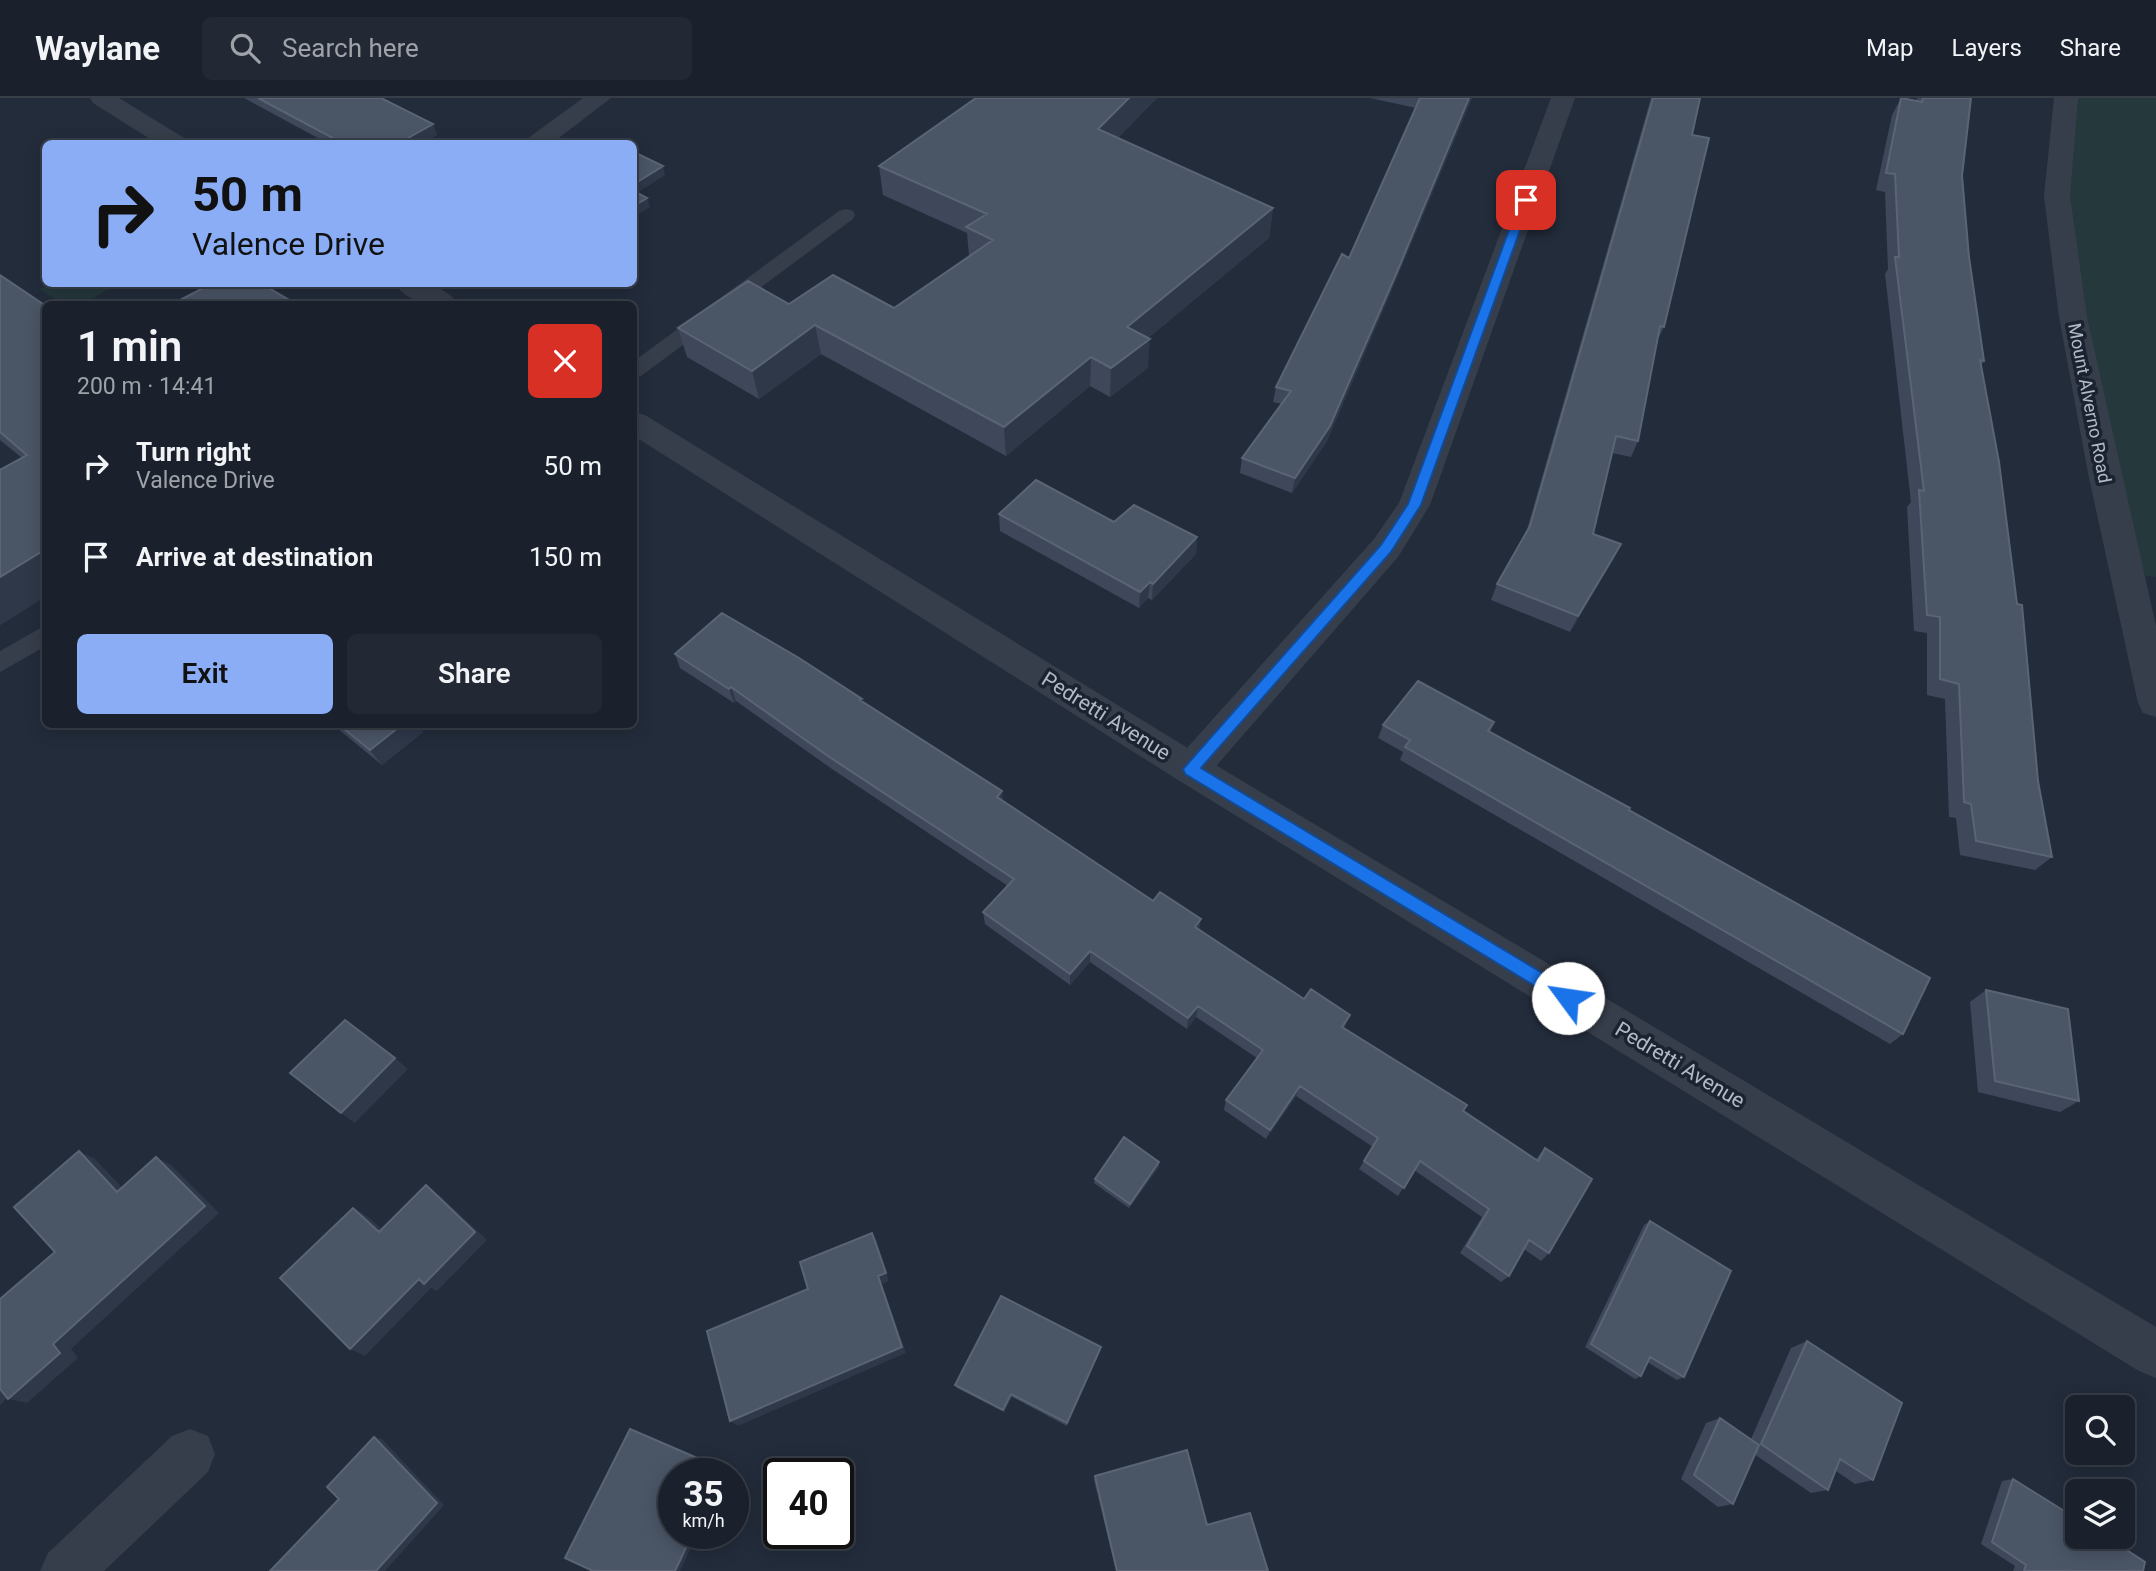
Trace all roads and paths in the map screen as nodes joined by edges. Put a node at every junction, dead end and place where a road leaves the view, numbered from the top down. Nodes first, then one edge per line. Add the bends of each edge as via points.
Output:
1 (102, 98) edge
2 (599, 98) edge
3 (1563, 98) edge
4 (2066, 98) edge
5 (170, 140) edge
6 (539, 140) edge
7 (846, 215) dead end
8 (414, 287) edge
9 (439, 301) edge
10 (637, 368) edge
11 (637, 424) edge
12 (2147, 625) edge
13 (42, 637) edge
14 (0, 663) edge
15 (2156, 703) edge
16 (1191, 769) junction
17 (2156, 1354) edge
18 (190, 1454) dead end
19 (66, 1571) edge

1 - 5 street
2 - 6 street
3 - 16 street via 1414,505 1386,548
4 - 12 street, Mount Alverno Road via 2057,197 2076,330 2106,486
7 - 10 lane
8 - 9 street
11 - 16 street, Pedretti Avenue
12 - 15 street, Mount Alverno Road
13 - 14 lane
16 - 17 street, Pedretti Avenue
18 - 19 street

